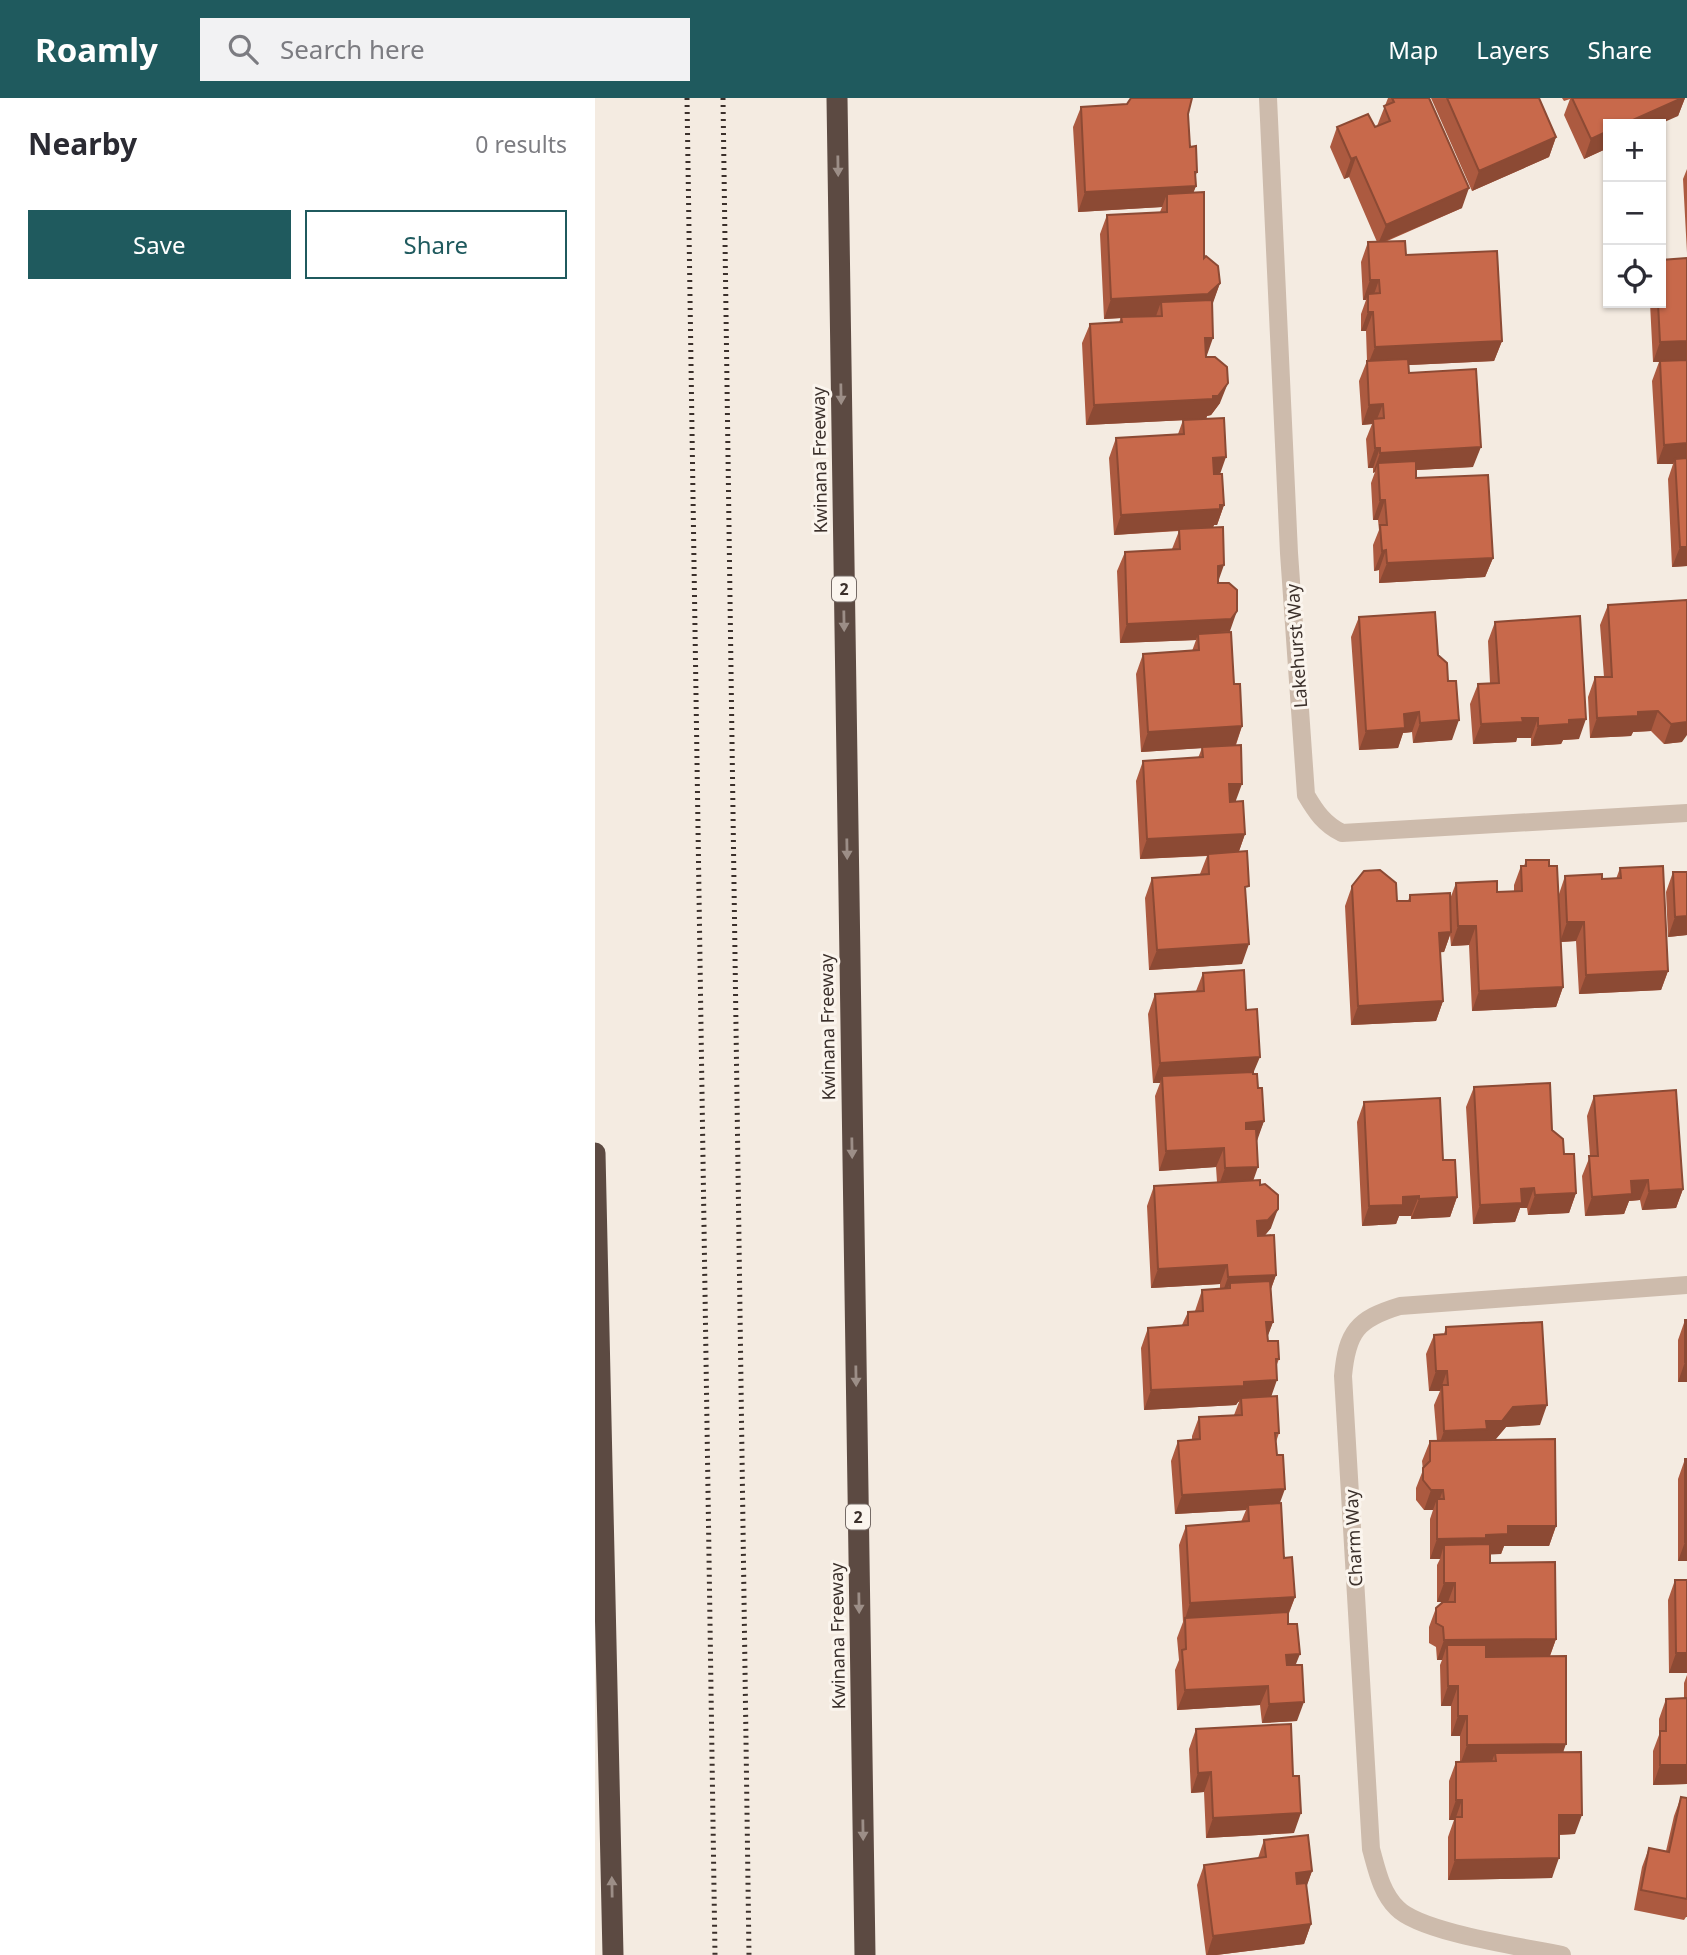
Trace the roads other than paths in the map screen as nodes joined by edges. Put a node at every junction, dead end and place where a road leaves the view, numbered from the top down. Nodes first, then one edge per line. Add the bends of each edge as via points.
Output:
1 (837, 98) edge
2 (1268, 98) edge
3 (1687, 813) edge
4 (595, 1153) edge
5 (1687, 1285) edge
6 (613, 1955) edge
7 (865, 1955) edge
8 (1562, 1955) edge

1 -> 7 highway, Kwinana Freeway / 2
2 - 3 street, Lakehurst Way via 1290,566 1306,795 1314,810 1342,833
6 -> 4 highway
5 - 8 street, Charm Way via 1400,1306 1362,1323 1348,1343 1345,1358 1371,1849 1378,1877 1398,1909 1429,1927

